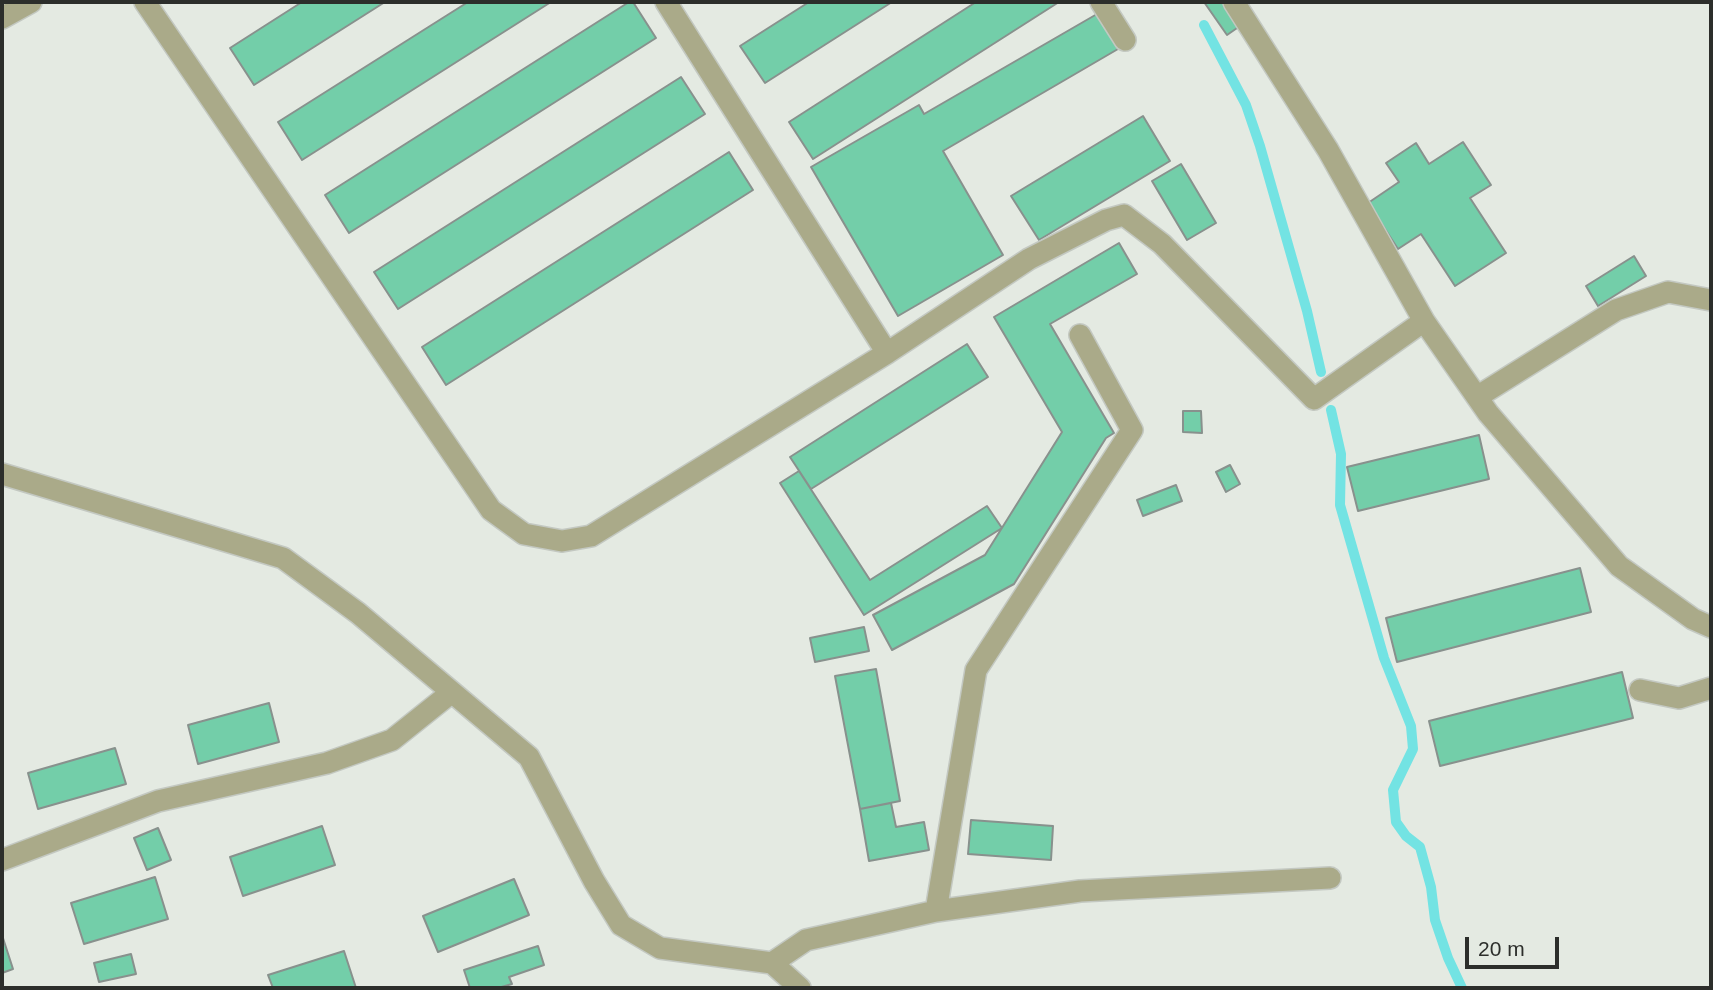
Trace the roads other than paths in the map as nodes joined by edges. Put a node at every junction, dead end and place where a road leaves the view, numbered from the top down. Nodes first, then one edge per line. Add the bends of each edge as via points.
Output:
1 (30, 2) edge
2 (145, 2) edge
3 (666, 2) edge
4 (1101, 2) edge
5 (1234, 2) edge
6 (2, 18) edge
7 (1125, 40) dead end
8 (1711, 300) edge
9 (1424, 321) junction
10 (1080, 335) dead end
11 (887, 353) junction
12 (1477, 397) junction
13 (2, 474) edge
14 (1711, 627) edge
15 (1711, 688) edge
16 (1640, 690) dead end
17 (452, 692) junction
18 (2, 860) edge
19 (1331, 878) dead end
20 (936, 911) junction
21 (772, 963) junction
22 (800, 988) edge

1 - 6 street
2 - 11 street via 491,510 524,534 562,541 591,537
3 - 11 street
4 - 7 street
5 - 9 street via 1328,150
8 - 12 street via 1668,292 1616,310
9 - 11 street via 1314,399 1162,244 1124,215 1029,259
9 - 12 street
10 - 20 street via 1132,430 976,670
12 - 14 street via 1619,566
13 - 17 street via 283,558 358,613
15 - 16 street via 1679,698
17 - 18 street via 392,740 327,763 158,801
17 - 21 street via 529,757 621,925 660,948
19 - 20 street via 1080,891
20 - 21 street via 806,940
21 - 22 street

